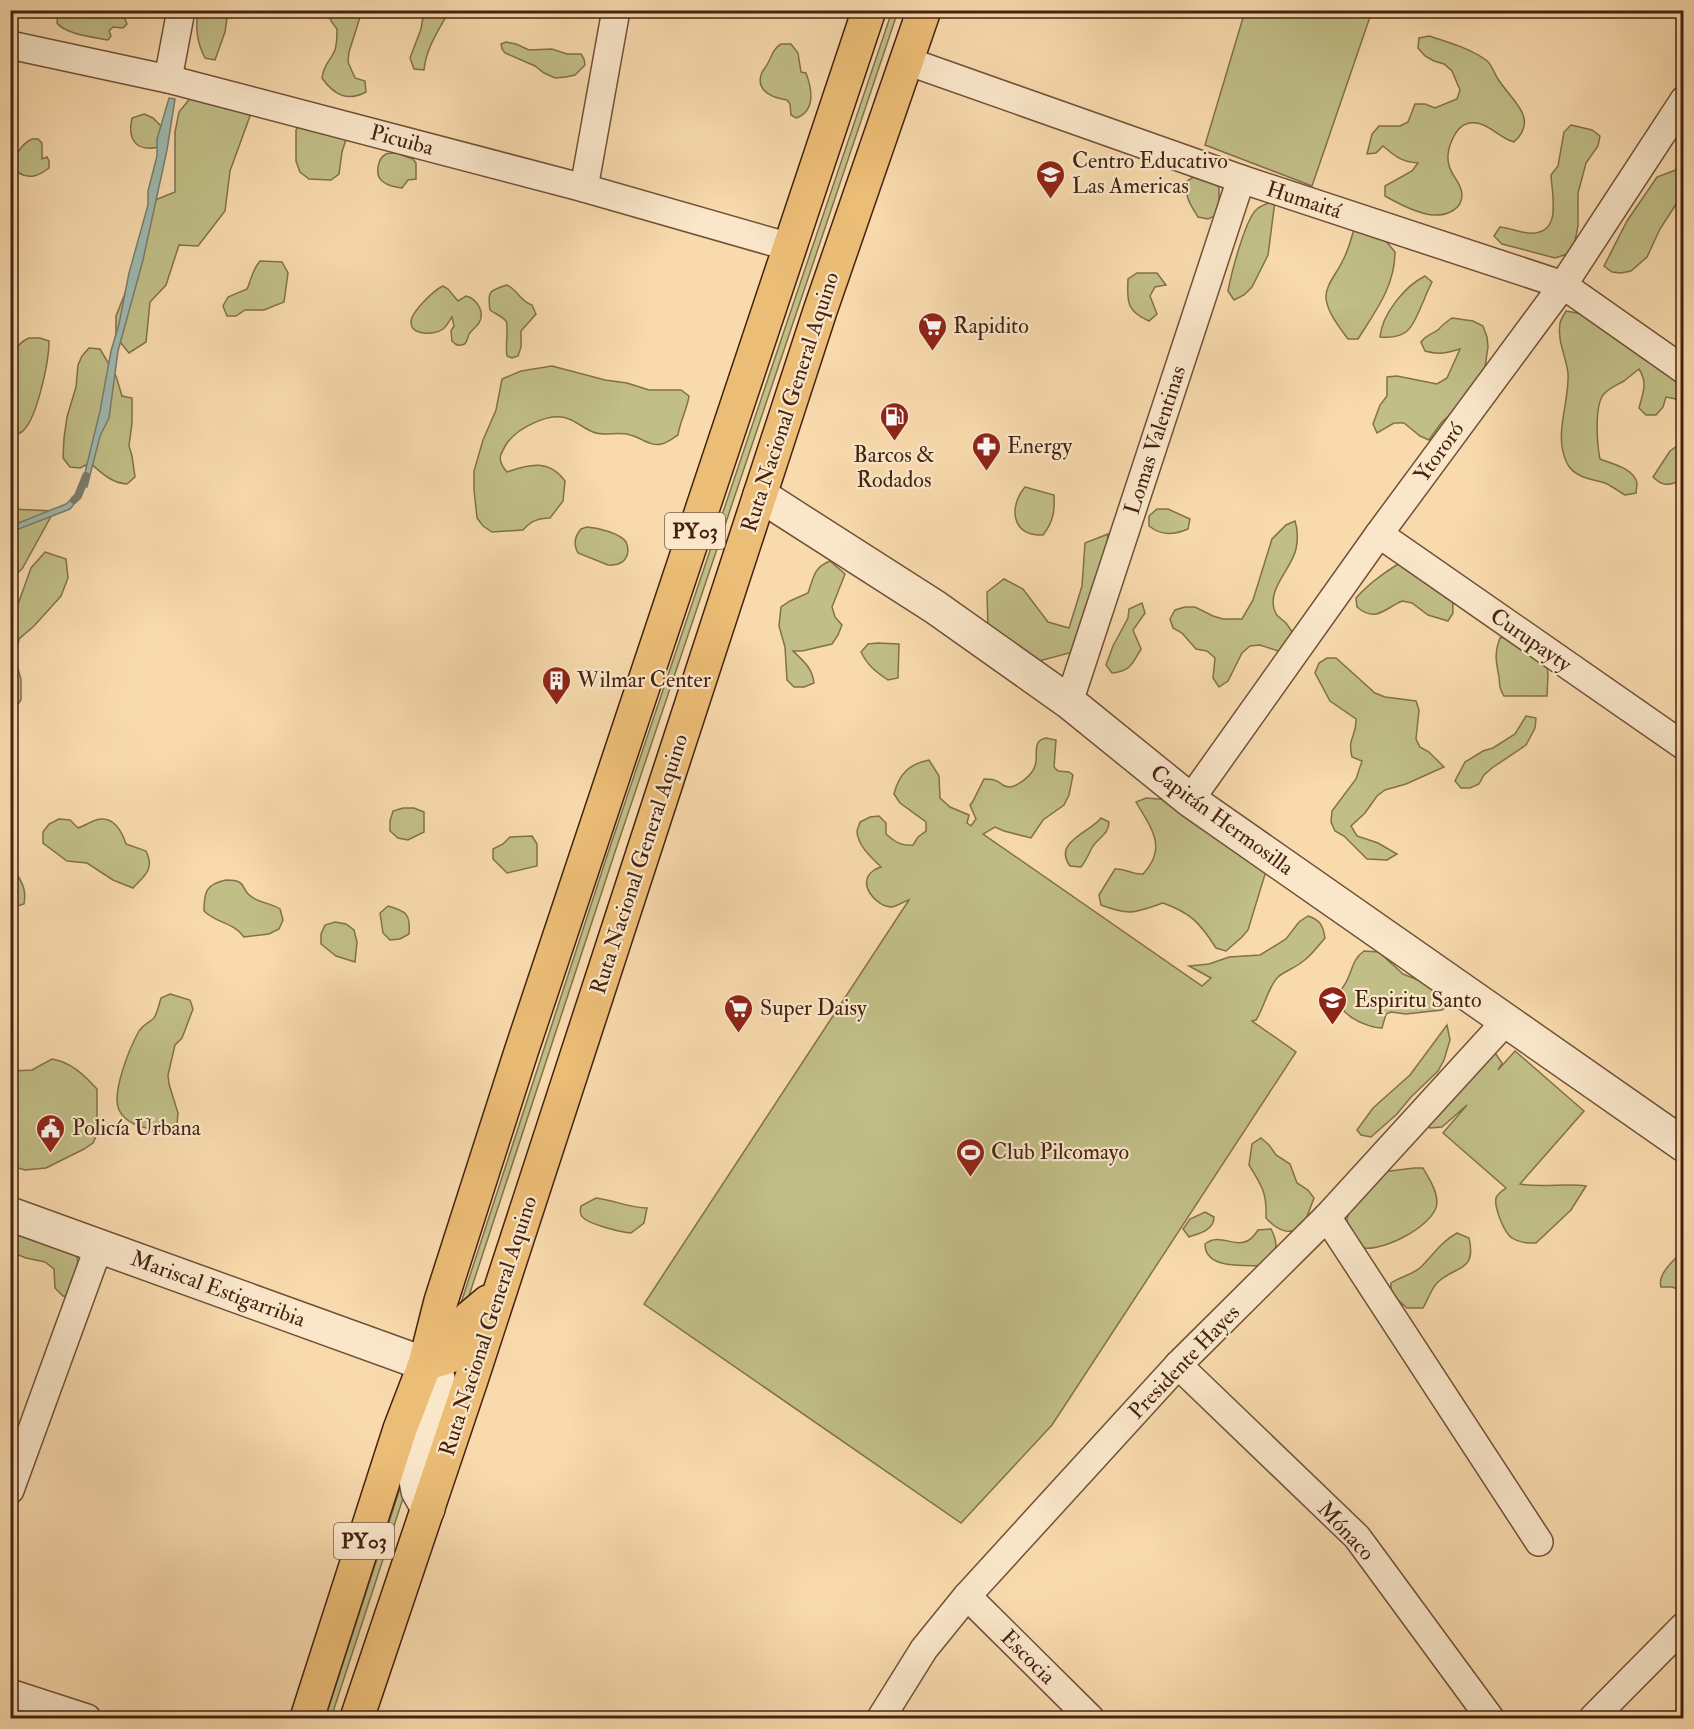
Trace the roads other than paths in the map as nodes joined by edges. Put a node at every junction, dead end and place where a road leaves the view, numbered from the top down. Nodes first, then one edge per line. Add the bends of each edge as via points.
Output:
1 (181, 10) edge
2 (616, 10) edge
3 (869, 10) edge
4 (924, 10) edge
5 (10, 45) edge
6 (907, 61) junction
7 (168, 79) junction
8 (1683, 100) edge
9 (1241, 179) junction
10 (584, 188) junction
11 (790, 247) junction
12 (1563, 285) junction
13 (1683, 370) edge
14 (760, 495) junction
15 (1379, 534) junction
16 (1069, 702) junction
17 (1683, 746) edge
18 (1190, 800) junction
19 (1506, 1021) junction
20 (1683, 1145) edge
21 (10, 1214) edge
22 (1327, 1217) junction
23 (99, 1246) junction
24 (499, 1293) junction
25 (425, 1364) junction
26 (1178, 1365) junction
27 (10, 1490) edge
28 (428, 1509) junction
29 (1539, 1542) dead end
30 (967, 1596) junction
31 (1683, 1626) edge
32 (10, 1693) edge
33 (87, 1719) edge
34 (307, 1719) edge
35 (357, 1719) edge
36 (881, 1719) edge
37 (1090, 1719) edge
38 (1490, 1719) edge
39 (1593, 1719) edge

1 - 7 street
2 - 10 street
3 - 11 highway, PY03
4 - 6 highway, Ruta Nacional General Aquino / PY03
5 - 7 street, Picuiba
6 - 9 street, Humaitá
6 - 14 highway, Ruta Nacional General Aquino / PY03
7 - 10 street, Picuiba
8 - 12 street, Ytororó
9 - 12 street, Humaitá
9 - 16 street, Lomas Valentinas
10 - 11 street, Picuiba
11 - 25 highway, PY03 via 520,1052
12 - 13 street, Humaitá
12 - 15 street, Ytororó
14 - 16 street, Capitán Hermosilla via 935,607
14 - 24 highway, Ruta Nacional General Aquino / PY03
15 - 17 street, Curupayty
15 - 18 street, Ytororó
16 - 18 street, Capitán Hermosilla
18 - 19 street, Capitán Hermosilla
19 - 20 street, Capitán Hermosilla
19 - 22 street, Presidente Hayes
21 - 23 street, Mariscal Estigarribia
22 - 26 street, Presidente Hayes
22 - 29 street
23 - 25 street, Mariscal Estigarribia
23 - 27 street
24 - 25 highway via 469,1318 455,1353
24 - 28 highway, Ruta Nacional General Aquino / PY03
25 - 28 street via 438,1378 441,1394 416,1475 418,1491
25 - 34 highway, PY03 via 400,1429
26 - 30 street, Presidente Hayes
26 - 38 street, Mónaco via 1357,1537
28 - 35 highway, Ruta Nacional General Aquino / PY03
30 - 36 street, Presidente Hayes via 924,1649
30 - 37 street, Escocia
31 - 39 street
32 - 33 street

